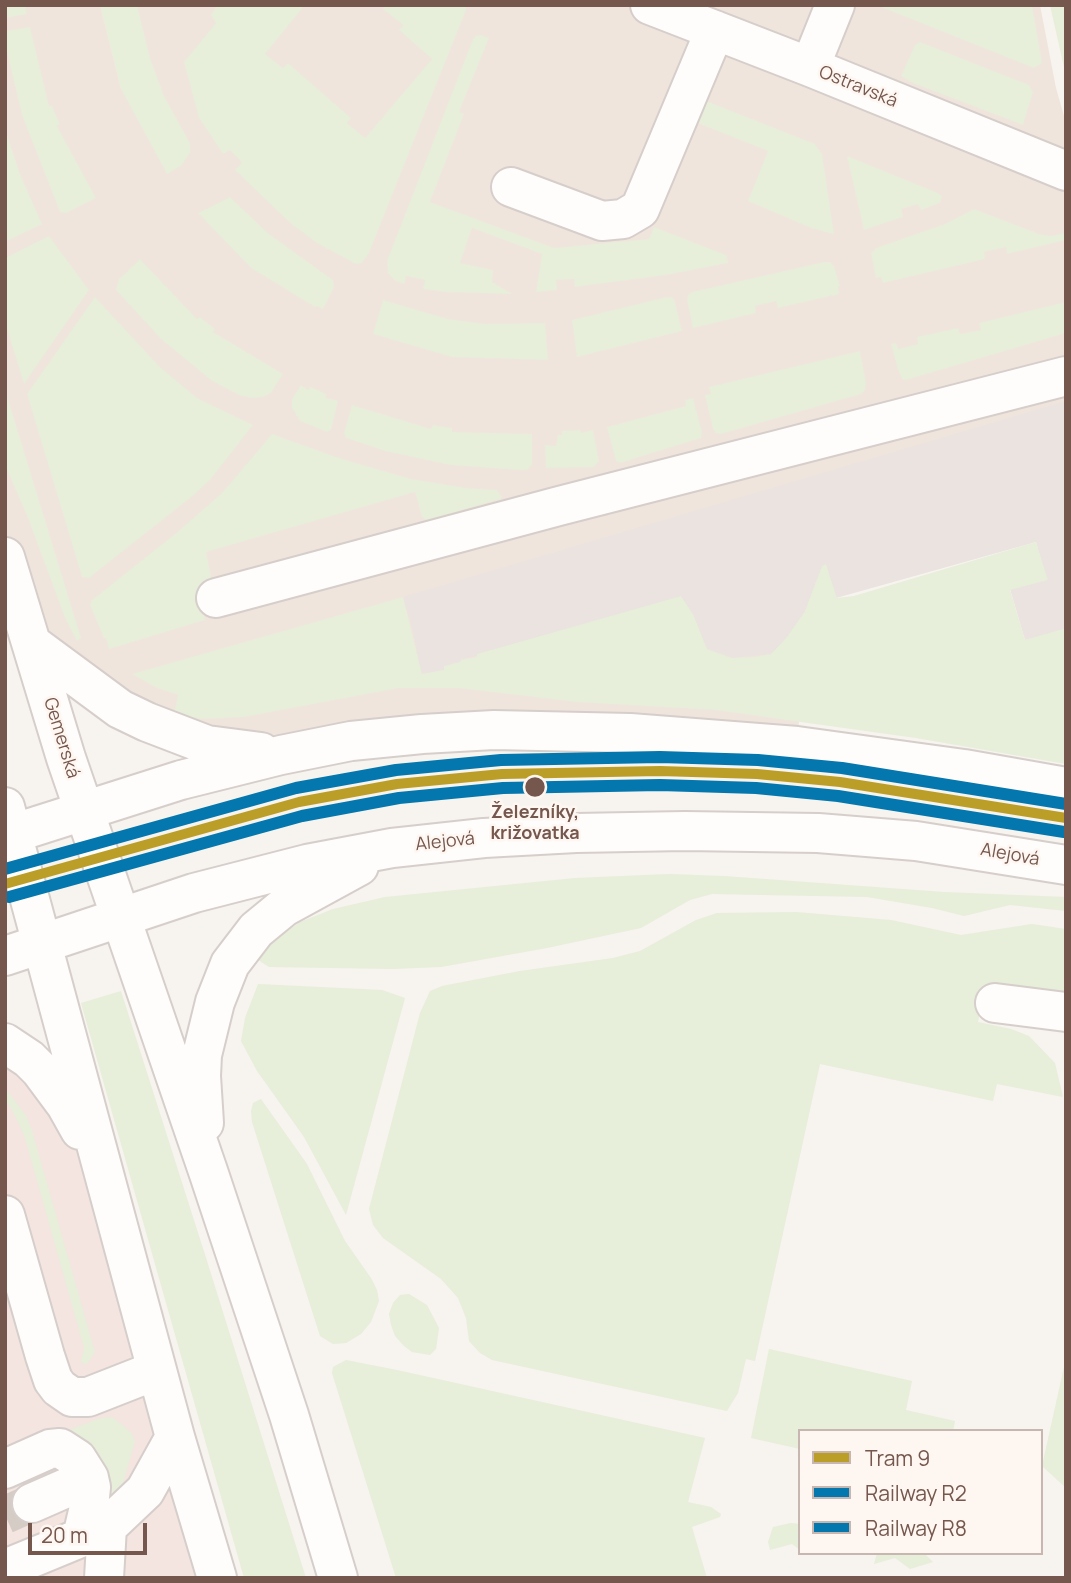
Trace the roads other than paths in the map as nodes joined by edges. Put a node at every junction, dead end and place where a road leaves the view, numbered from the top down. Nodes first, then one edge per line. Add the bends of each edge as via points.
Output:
1 (650, 5) edge
2 (835, 5) edge
3 (715, 30) junction
4 (810, 67) junction
5 (1066, 172) edge
6 (511, 187) dead end
7 (1066, 376) edge
8 (5, 557) edge
9 (216, 598) dead end
10 (32, 644) junction
11 (281, 755) junction
12 (1066, 787) edge
13 (84, 810) junction
14 (7, 826) edge
15 (392, 848) junction
16 (1066, 865) edge
17 (121, 918) junction
18 (41, 944) junction
19 (5, 956) edge
20 (995, 1003) dead end
21 (1066, 1013) edge
22 (5, 1043) edge
23 (209, 1174) junction
24 (107, 1186) junction
25 (5, 1215) edge
26 (157, 1370) junction
27 (175, 1437) junction
28 (5, 1469) tunnel mouth
29 (89, 1478) junction
30 (32, 1503) tunnel mouth
31 (95, 1532) junction
32 (5, 1569) edge
33 (104, 1578) edge
34 (217, 1578) edge
35 (338, 1578) edge

1 - 3 street, Ostravská
2 - 4 street
3 - 4 street, Ostravská
3 - 6 street via 640,209 623,219 601,221
4 - 5 street, Ostravská
7 - 9 street
8 - 10 street, Gemerská
10 - 11 street via 120,709 147,722 207,745
10 - 13 street, Gemerská
11 - 12 street via 351,741 422,734 592,731 797,746
11 - 13 street
13 - 14 street
13 - 17 street, Gemerská
14 - 18 street
15 - 16 street, Alejová via 576,833 750,831 916,841
15 - 17 street, Alejová via 194,893
15 - 23 street via 284,907 256,930 230,964 202,1055
17 - 18 street, Alejová
17 - 23 street, Gemerská
18 - 19 street, Alejová
18 - 24 street
20 - 21 street
22 - 24 street via 29,1059 66,1105
23 - 35 street
24 - 26 street
25 - 26 street via 45,1356 59,1388 72,1397 88,1397
26 - 27 street
27 - 31 street via 145,1491
27 - 34 street
28 - 29 street via 60,1448 77,1459
29 - 30 street
29 - 31 street
31 - 32 street
31 - 33 street

